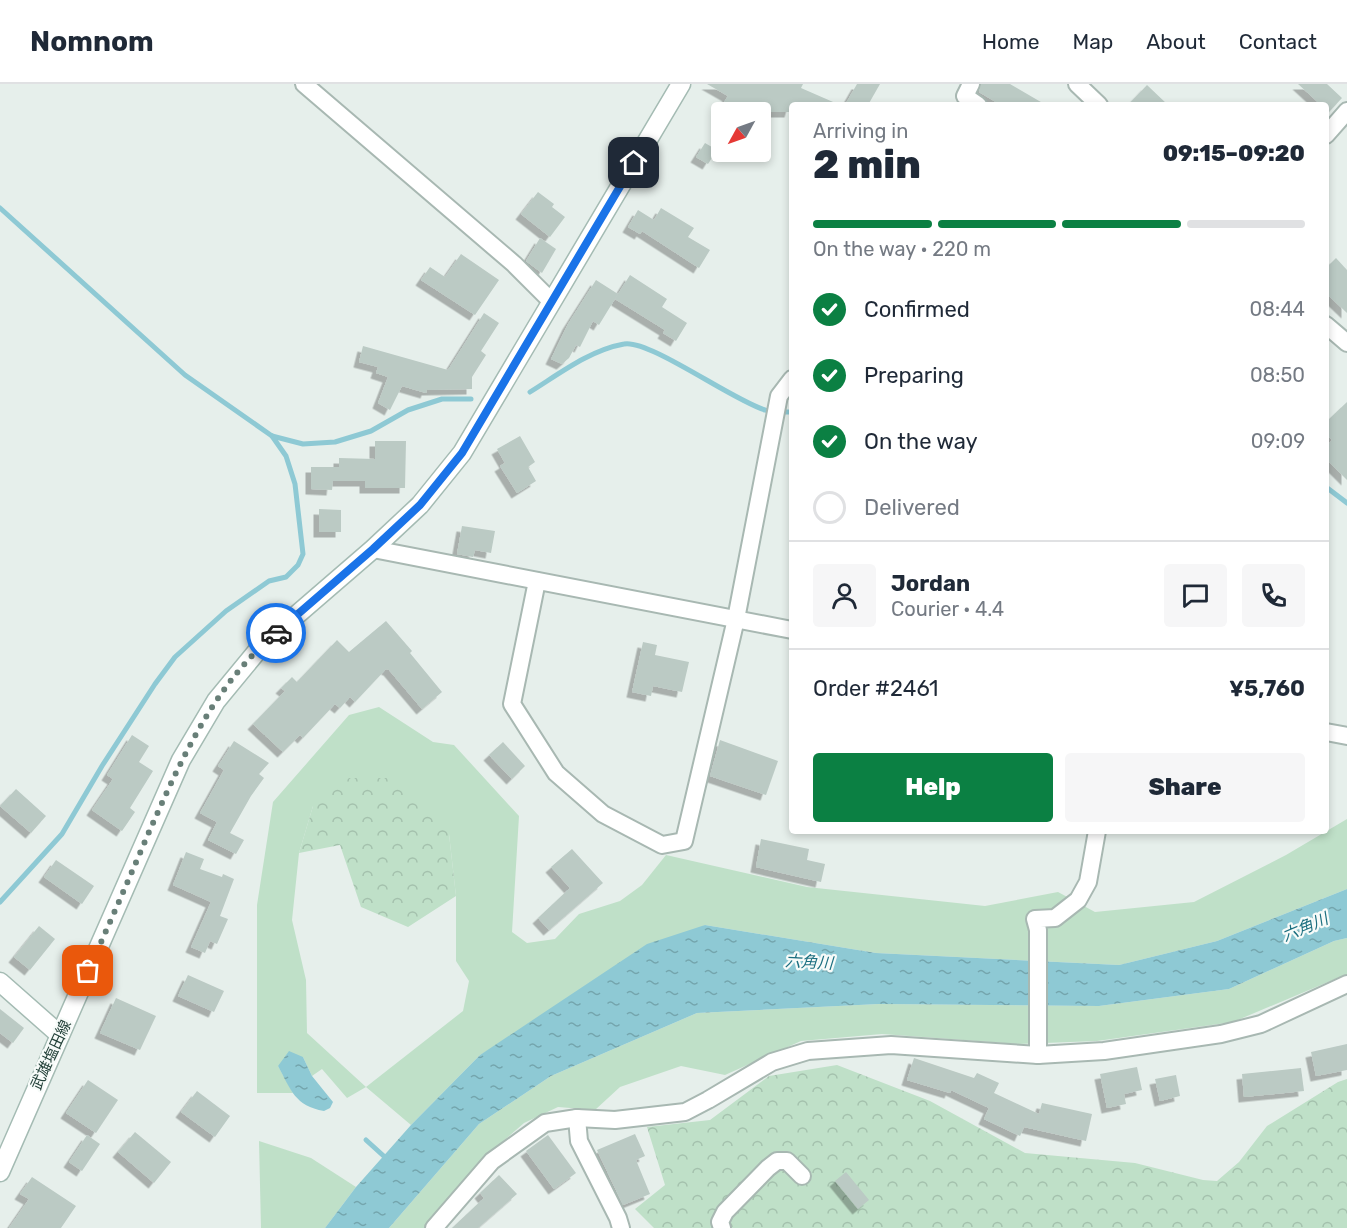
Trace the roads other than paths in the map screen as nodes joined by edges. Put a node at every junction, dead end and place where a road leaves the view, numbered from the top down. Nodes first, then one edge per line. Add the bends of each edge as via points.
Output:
1 (304, 84) edge
2 (681, 84) edge
3 (971, 84) edge
4 (1077, 84) edge
5 (974, 102) edge
6 (1096, 102) edge
7 (1347, 111) edge
8 (1329, 132) edge
9 (551, 301) junction
10 (1329, 328) edge
11 (1347, 343) edge
12 (789, 383) edge
13 (373, 549) junction
14 (537, 581) junction
15 (736, 619) junction
16 (789, 629) edge
17 (1329, 733) edge
18 (1347, 736) edge
19 (1096, 834) edge
20 (0, 982) edge
21 (1347, 984) edge
22 (60, 1035) junction
23 (1038, 1050) junction
24 (577, 1118) junction
25 (0, 1172) edge
26 (802, 1176) dead end
27 (434, 1228) edge
28 (621, 1228) edge
29 (722, 1228) edge

1 - 9 street via 514,264
2 - 9 main road, 武雄塩田線
3 - 5 street via 965,96
4 - 6 street
7 - 8 street
9 - 13 main road, 武雄塩田線 via 462,453 420,505
10 - 11 street
12 - 15 street via 779,396
13 - 14 street
13 - 22 main road, 武雄塩田線 via 263,644 216,700 181,759
14 - 15 street
14 - 15 street via 512,705 556,773 603,814 662,845 684,841
15 - 16 street
17 - 18 street
19 - 23 street via 1088,882 1078,900 1056,918 1035,919
20 - 22 main road
21 - 23 street via 1261,1024 1221,1034 1104,1051
22 - 25 main road, 武雄塩田線
23 - 24 street via 891,1045 808,1051 772,1062 685,1112 615,1120
24 - 27 street via 545,1123 492,1161
24 - 28 street via 579,1141
26 - 29 street via 787,1161 777,1161 725,1212 720,1222

